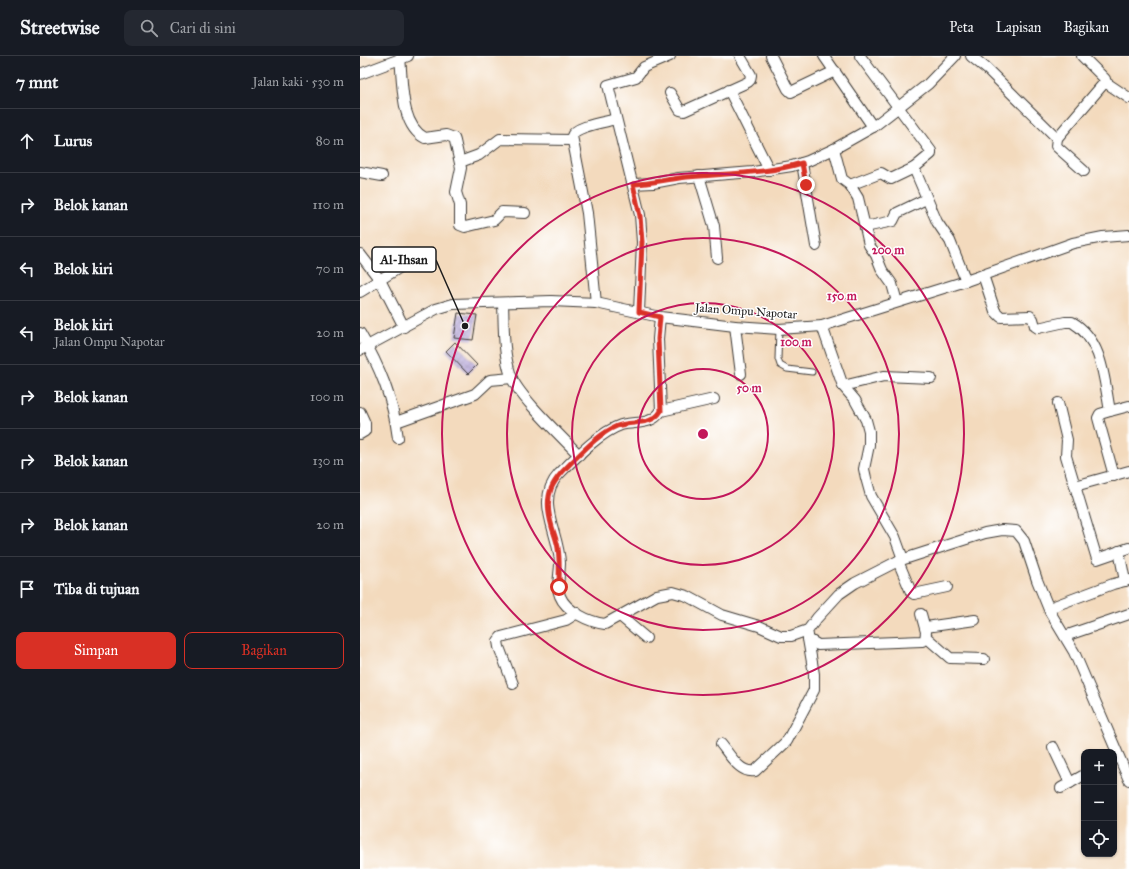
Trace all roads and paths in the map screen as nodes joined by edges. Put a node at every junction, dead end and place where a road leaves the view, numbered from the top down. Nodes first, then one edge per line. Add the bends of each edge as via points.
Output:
1 (670, 56) edge
2 (740, 56) edge
3 (771, 56) edge
4 (824, 56) edge
5 (860, 56) edge
6 (954, 56) edge
7 (404, 57) edge
8 (1084, 57) edge
9 (978, 58) edge
10 (835, 71) junction
11 (360, 74) edge
12 (1105, 82) junction
13 (729, 90) junction
14 (670, 93) dead end
15 (1129, 98) edge
16 (899, 108) junction
17 (616, 119) junction
18 (873, 127) junction
19 (1057, 138) junction
20 (572, 140) junction
21 (834, 149) junction
22 (460, 162) junction
23 (802, 163) junction
24 (914, 168) junction
25 (769, 170) junction
26 (1084, 171) dead end
27 (360, 172) edge
28 (382, 176) dead end
29 (698, 176) junction
30 (633, 184) junction
31 (850, 185) junction
32 (926, 199) junction
33 (524, 214) dead end
34 (865, 227) junction
35 (1129, 235) edge
36 (816, 246) dead end
37 (360, 254) edge
38 (717, 258) dead end
39 (399, 268) dead end
40 (983, 275) junction
41 (380, 280) junction
42 (966, 281) junction
43 (360, 292) edge
44 (897, 302) junction
45 (503, 303) junction
46 (596, 303) junction
47 (639, 312) junction
48 (660, 317) junction
49 (735, 326) junction
50 (822, 326) junction
51 (404, 327) junction
52 (779, 329) junction
53 (360, 333) edge
54 (364, 348) edge
55 (812, 372) dead end
56 (740, 374) dead end
57 (512, 378) junction
58 (931, 378) dead end
59 (843, 386) junction
60 (714, 399) dead end
61 (1058, 403) dead end
62 (1129, 406) edge
63 (661, 411) junction
64 (1110, 411) junction
65 (360, 412) edge
66 (396, 422) junction
67 (360, 434) edge
68 (398, 438) dead end
69 (580, 454) junction
70 (1129, 471) edge
71 (1114, 476) junction
72 (1075, 486) junction
73 (1124, 549) edge
74 (901, 560) junction
75 (1127, 581) edge
76 (946, 587) dead end
77 (1049, 608) junction
78 (577, 613) junction
79 (921, 614) dead end
80 (1129, 614) edge
81 (620, 616) junction
82 (975, 620) dead end
83 (926, 632) junction
84 (808, 635) junction
85 (1065, 636) junction
86 (646, 638) dead end
87 (984, 659) dead end
88 (513, 684) dead end
89 (721, 744) dead end
90 (1053, 747) dead end
91 (1113, 749) edge
92 (1117, 759) edge
93 (1081, 777) edge
94 (1129, 780) edge

1 - 17 street via 644,67 636,77 608,84
2 - 13 street via 751,75 750,80
3 - 10 street via 791,92
4 - 10 street
5 - 16 street
6 - 16 street via 928,84
7 - 11 street
7 - 22 street via 404,99 410,122 425,138 446,135 454,138
8 - 12 street
9 - 19 street
10 - 18 street
12 - 15 street
12 - 19 street
13 - 14 street via 682,111
13 - 25 street
16 - 18 street
16 - 24 street via 932,153
17 - 20 street via 579,129 573,132
17 - 30 street
18 - 21 street
19 - 26 street via 1056,146
20 - 22 street via 500,139 479,155
20 - 46 street via 587,213
21 - 23 street
21 - 31 street via 842,179
22 - 33 street via 461,174 456,192 460,205 461,226 494,220 502,212
23 - 25 street
23 - 36 street
24 - 31 street via 891,179 881,173
24 - 32 street
25 - 29 street
27 - 28 street
29 - 30 street
29 - 38 street via 714,226
30 - 47 street via 640,216 642,242
31 - 34 street via 860,206
32 - 34 street via 897,213 893,221
32 - 42 street via 950,241
34 - 44 street via 869,245 892,284
35 - 40 street, Jalan Ompu Napotar via 1073,243
37 - 41 street
39 - 41 street
40 - 42 street, Jalan Ompu Napotar
40 - 64 street via 995,311 1001,318 1030,316 1034,319 1036,328 1065,322 1076,324 1097,350
41 - 43 street
41 - 51 street
42 - 44 street, Jalan Ompu Napotar
44 - 50 street, Jalan Ompu Napotar
45 - 46 street, Jalan Ompu Napotar
45 - 51 street, Jalan Ompu Napotar via 445,306
45 - 57 street via 506,357
46 - 47 street, Jalan Ompu Napotar
47 - 48 street, Jalan Ompu Napotar
48 - 49 street, Jalan Ompu Napotar
48 - 63 street via 658,346
49 - 52 street, Jalan Ompu Napotar
49 - 56 street
50 - 52 street, Jalan Ompu Napotar
50 - 59 street
51 - 54 street, Jalan Ompu Napotar
52 - 55 lane via 780,365 787,369
53 - 54 street
54 - 66 street via 390,396
57 - 66 street via 490,380 475,394
57 - 69 street via 522,394
58 - 59 street via 884,376
59 - 74 street via 855,400 866,420 869,431 864,469 866,478 871,496 895,537
60 - 63 street
61 - 72 street via 1067,440 1066,456
62 - 64 street
63 - 69 street via 648,422 616,427
64 - 71 street via 1100,414 1098,418
65 - 67 street via 366,427
66 - 68 street
69 - 78 street via 551,486 547,506 558,546 559,595
70 - 71 street
71 - 72 street
72 - 73 street via 1097,559
73 - 75 street
74 - 76 street via 911,592 914,594
74 - 77 street via 985,533 1016,531 1024,541
74 - 84 street via 854,583 839,594 817,618
75 - 77 street
77 - 85 street
78 - 81 street via 596,623 605,624
78 - 88 street via 566,620 501,637 498,641 499,647
79 - 83 street
80 - 85 street
81 - 84 street via 657,595 673,592 687,596 714,612 781,636
81 - 86 street
82 - 83 street
83 - 84 street via 925,640 918,642 824,645 814,644
83 - 87 street via 950,658
84 - 89 street via 814,690 787,741 755,771 748,772 742,769
85 - 91 street via 1074,652
90 - 93 street via 1065,786
92 - 94 street

